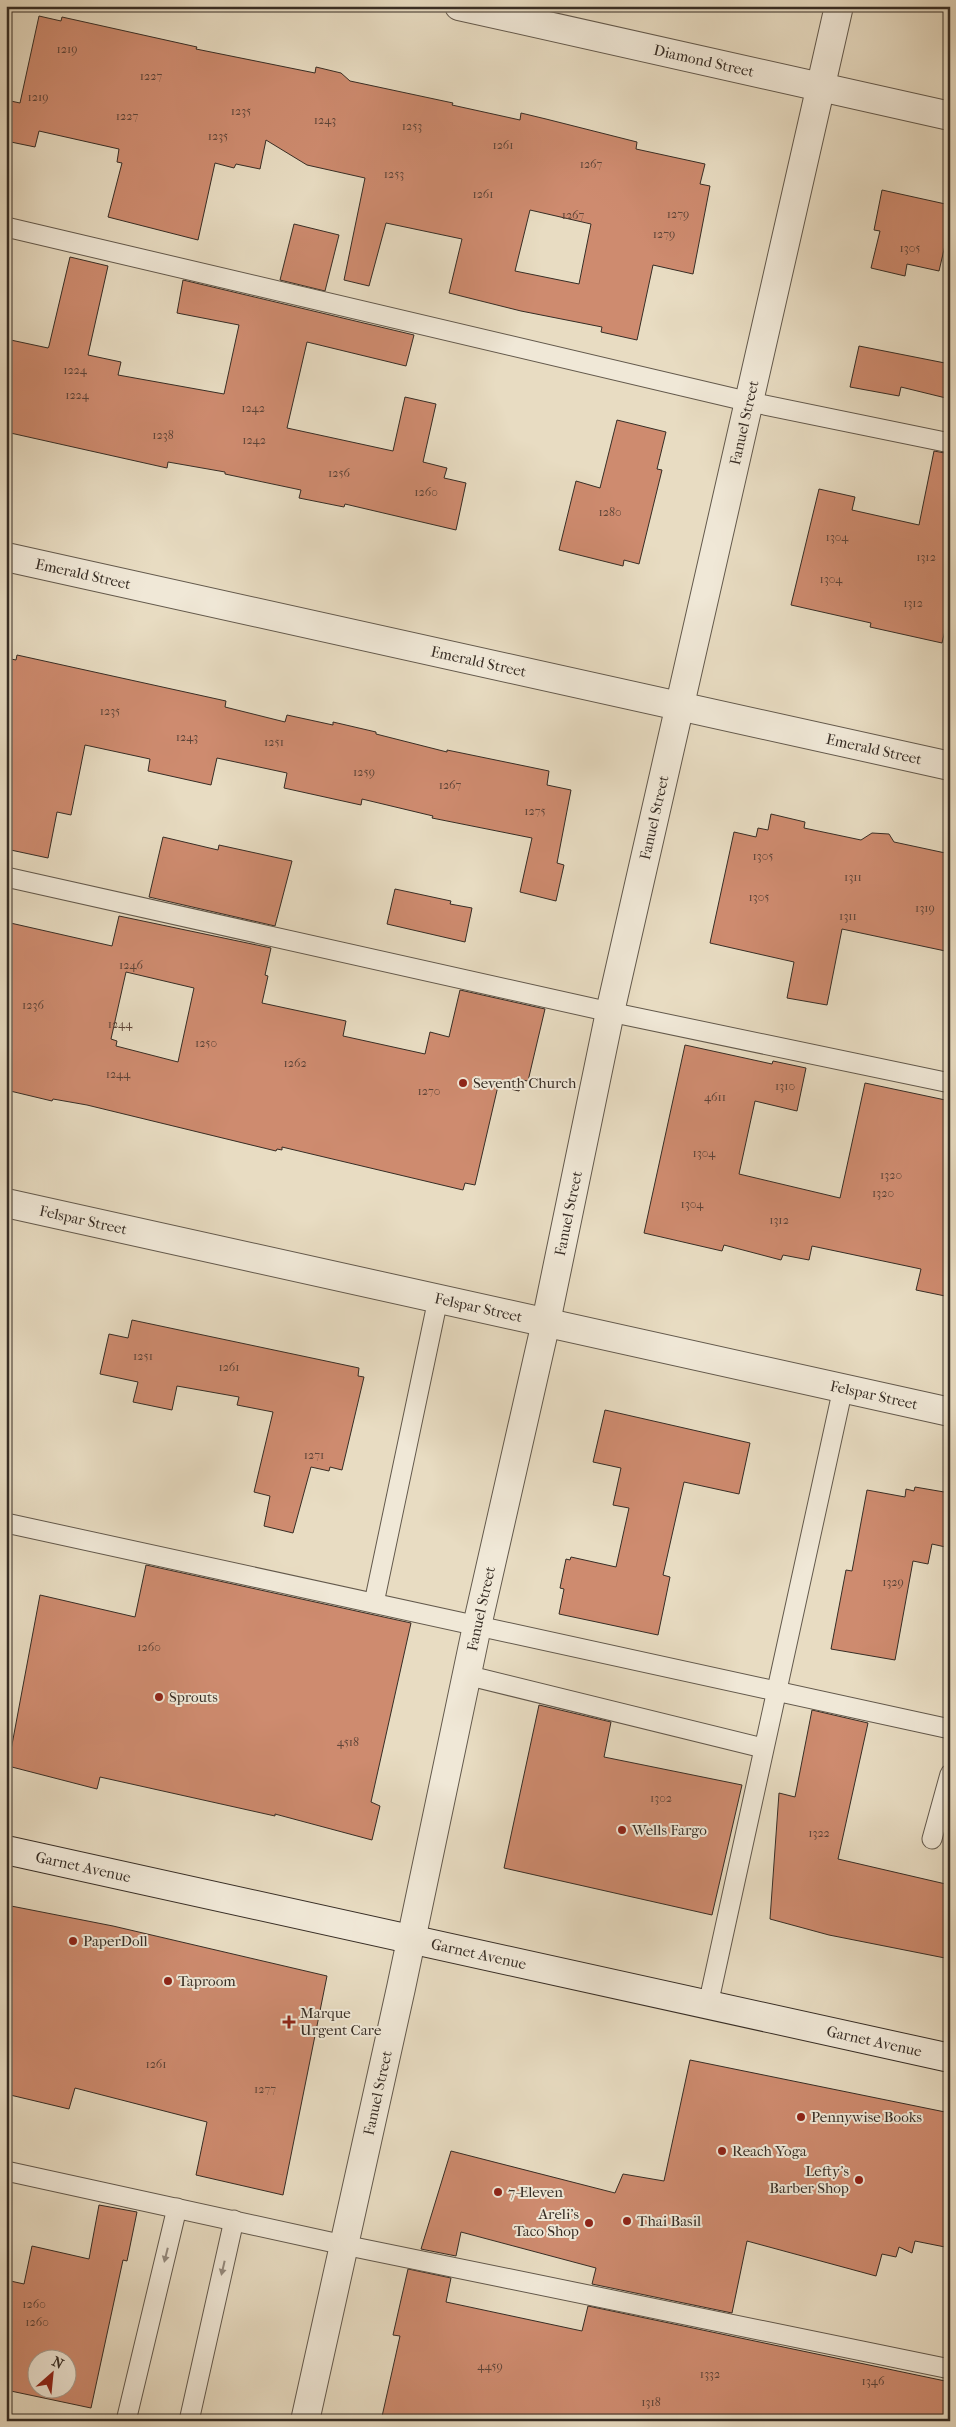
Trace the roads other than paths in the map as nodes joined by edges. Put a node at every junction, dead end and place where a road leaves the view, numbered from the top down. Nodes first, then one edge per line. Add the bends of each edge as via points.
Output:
1 (459, 6) edge
2 (840, 6) edge
3 (822, 87) junction
4 (950, 116) edge
5 (6, 227) edge
6 (750, 402) junction
7 (950, 443) edge
8 (6, 557) edge
9 (680, 706) junction
10 (950, 766) edge
11 (6, 878) edge
12 (610, 1012) junction
13 (950, 1084) edge
14 (6, 1203) edge
15 (438, 1299) junction
16 (546, 1322) junction
17 (843, 1388) junction
18 (950, 1412) edge
19 (6, 1522) edge
20 (374, 1603) junction
21 (477, 1626) junction
22 (466, 1675) junction
23 (775, 1691) junction
24 (950, 1729) edge
25 (763, 1748) junction
26 (950, 1774) edge
27 (932, 1839) dead end
28 (6, 1850) edge
29 (411, 1940) junction
30 (708, 2005) junction
31 (950, 2058) edge
32 (6, 2171) edge
33 (177, 2208) junction
34 (234, 2220) junction
35 (344, 2245) junction
36 (950, 2369) edge
37 (126, 2421) edge
38 (190, 2421) edge
39 (305, 2421) edge

1 - 3 street, Diamond Street
2 - 3 street, Fanuel Street
3 - 4 street, Diamond Street
3 - 6 street, Fanuel Street
5 - 6 lane
6 - 7 lane
6 - 9 street, Fanuel Street
8 - 9 street, Emerald Street
9 - 10 street, Emerald Street
9 - 12 street, Fanuel Street
11 - 12 lane
12 - 13 lane
12 - 16 street, Fanuel Street
14 - 15 street, Felspar Street
15 - 16 street, Felspar Street
15 - 20 lane
16 - 17 street, Felspar Street
16 - 21 street, Fanuel Street
17 - 18 street, Felspar Street
17 - 23 lane
19 - 20 lane
20 - 21 lane
21 - 22 street, Fanuel Street
21 - 23 lane
22 - 25 lane
22 - 29 street, Fanuel Street
23 - 24 lane
23 - 25 lane
25 - 30 lane
26 - 27 lane
28 - 29 street, Garnet Avenue
29 - 30 street, Garnet Avenue
29 - 35 street, Fanuel Street
30 - 31 street, Garnet Avenue
32 - 33 lane
33 - 34 lane
33 -> 37 lane
34 - 35 lane
34 -> 38 lane
35 - 36 lane
35 - 39 street, Fanuel Street

